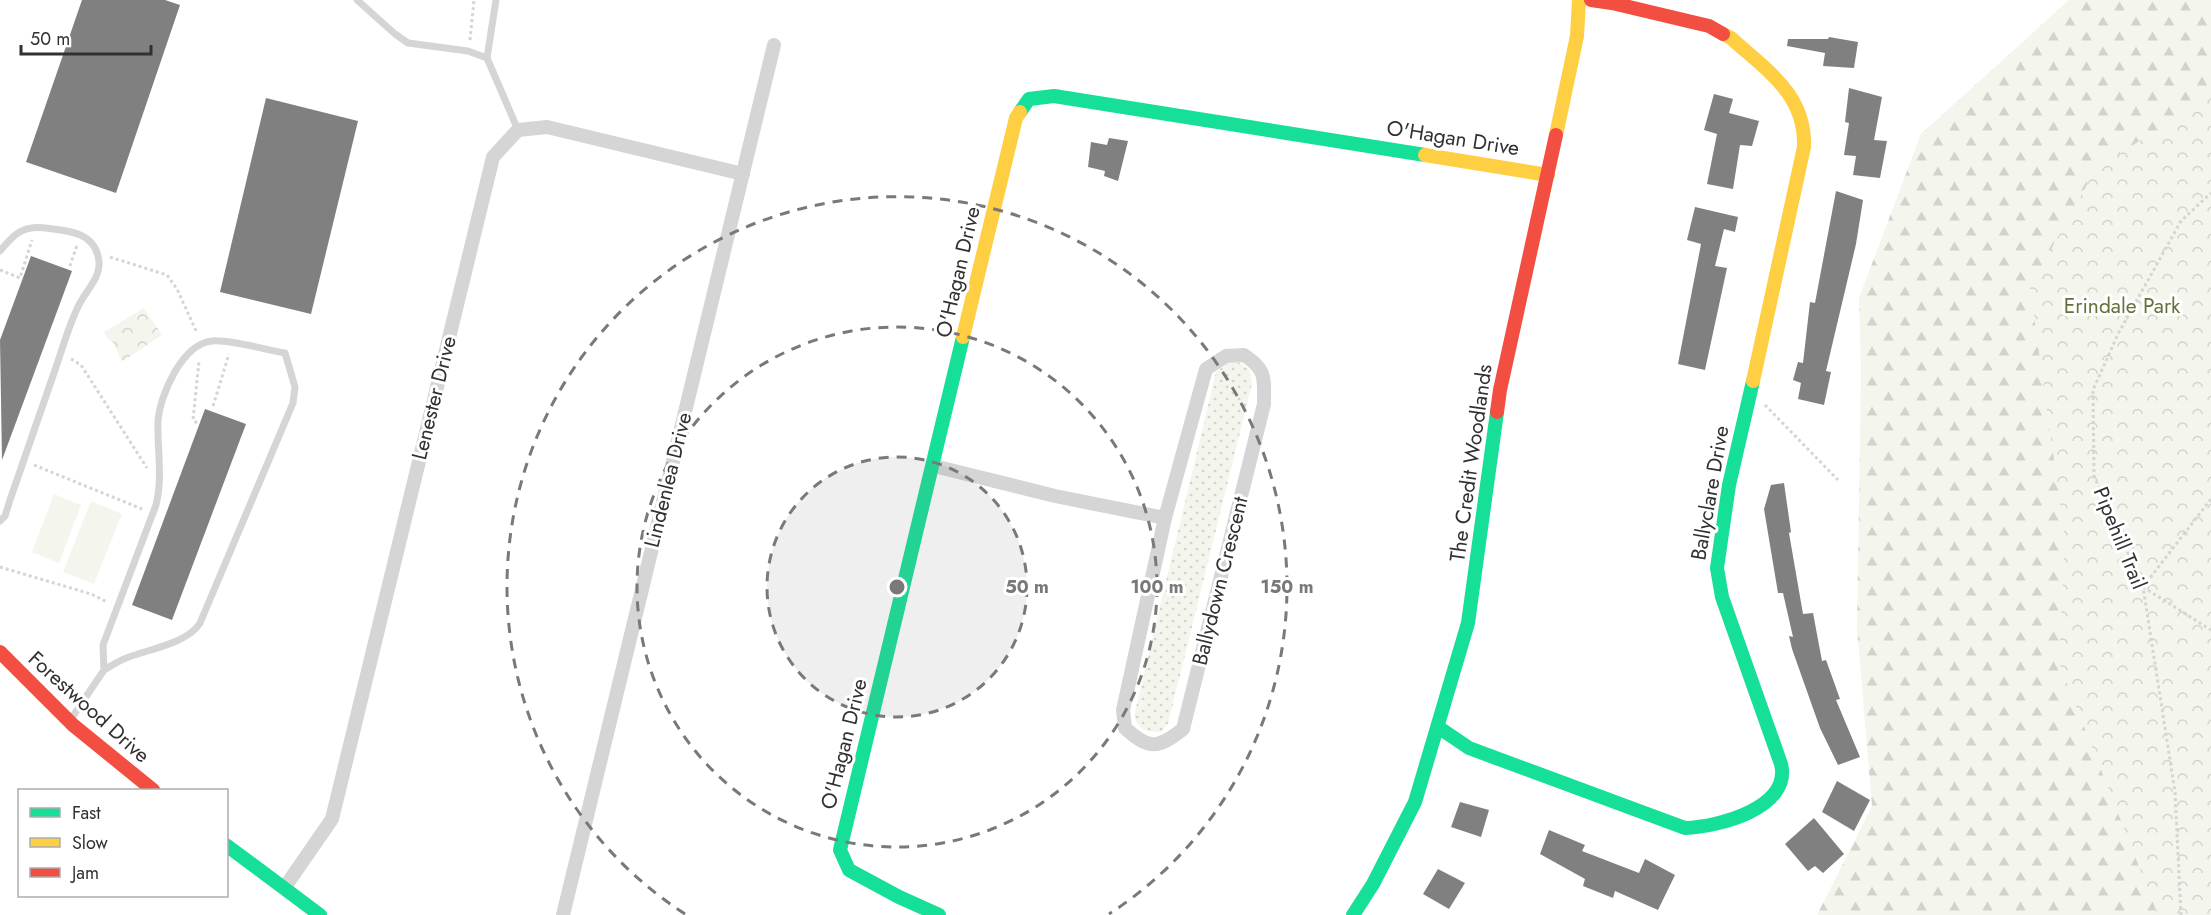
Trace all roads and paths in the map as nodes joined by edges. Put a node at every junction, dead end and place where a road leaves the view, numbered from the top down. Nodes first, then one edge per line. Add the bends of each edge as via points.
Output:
1 (357, 0) edge
2 (474, 0) edge
3 (496, 0) edge
4 (1579, 0) edge
5 (1591, 0) edge
6 (774, 45) dead end
7 (468, 51) junction
8 (487, 58) junction
9 (518, 129) junction
10 (742, 174) junction
11 (1548, 175) junction
12 (2211, 193) edge
13 (33, 226) junction
14 (76, 233) junction
15 (0, 251) edge
16 (99, 258) junction
17 (70, 266) dead end
18 (0, 270) edge
19 (198, 335) dead end
20 (232, 344) junction
21 (200, 352) dead end
22 (60, 356) junction
23 (1752, 390) junction
24 (213, 406) dead end
25 (197, 423) dead end
26 (24, 461) junction
27 (934, 466) junction
28 (148, 469) dead end
29 (1838, 480) dead end
30 (2211, 499) edge
31 (147, 502) dead end
32 (1165, 518) junction
33 (0, 521) edge
34 (0, 567) edge
35 (2143, 587) junction
36 (117, 606) junction
37 (2211, 630) edge
38 (0, 651) edge
39 (104, 670) junction
40 (69, 721) junction
41 (1438, 727) junction
42 (152, 789) edge
43 (228, 846) edge
44 (285, 887) junction
45 (320, 915) edge
46 (562, 915) edge
47 (939, 915) edge
48 (1353, 915) edge
49 (2181, 915) edge

1 - 7 lane via 408,43
2 - 7 path
3 - 8 lane
4 - 11 street, The Credit Woodlands via 1577,36
5 - 23 street, Ballyclare Drive via 1720,30 1792,96 1802,113 1806,135
6 - 10 street, Lindenlea Drive
7 - 8 lane
8 - 9 lane
9 - 10 street via 547,127
9 - 44 street, Lenester Drive via 492,157 332,819
10 - 46 street, Lindenlea Drive
11 - 27 street, O'Hagan Drive via 1054,96 1029,99 1016,118
11 - 41 street, The Credit Woodlands via 1500,390 1468,623
12 - 35 path, Pipehill Trail via 2181,221 2118,334 2092,390 2094,476
13 - 14 lane
13 - 15 lane via 23,229
13 - 18 path via 20,278
14 - 16 lane via 91,241
14 - 17 path
16 - 19 path via 107,256 167,275
16 - 22 lane via 98,273 78,305
20 - 24 path
20 - 36 lane via 215,340 199,345 186,356 171,380 158,422 159,493
20 - 39 lane via 285,353 295,387 293,403 196,630
21 - 25 path via 193,413
22 - 26 lane
22 - 28 path via 81,365
23 - 29 path
23 - 41 street, Ballyclare Drive via 1729,485 1717,568 1722,597 1783,768 1783,779 1769,801 1714,826 1685,828 1469,748
26 - 31 path via 144,510
26 - 33 lane
27 - 32 street
27 - 47 street, O'Hagan Drive via 840,850 849,870
30 - 35 path
32 - 32 street, Ballydown Crescent via 1123,710 1125,728 1138,741 1151,745 1169,740 1183,729 1264,404 1264,379 1258,364 1244,355 1226,356 1206,369
34 - 36 path via 92,594
35 - 37 path
35 - 49 path, Pipehill Trail via 2175,792
36 - 39 lane via 103,645
38 - 40 street, Forestwood Drive
39 - 40 lane
40 - 42 street, Forestwood Drive
41 - 48 street, The Credit Woodlands via 1415,802
43 - 44 street
44 - 45 street

